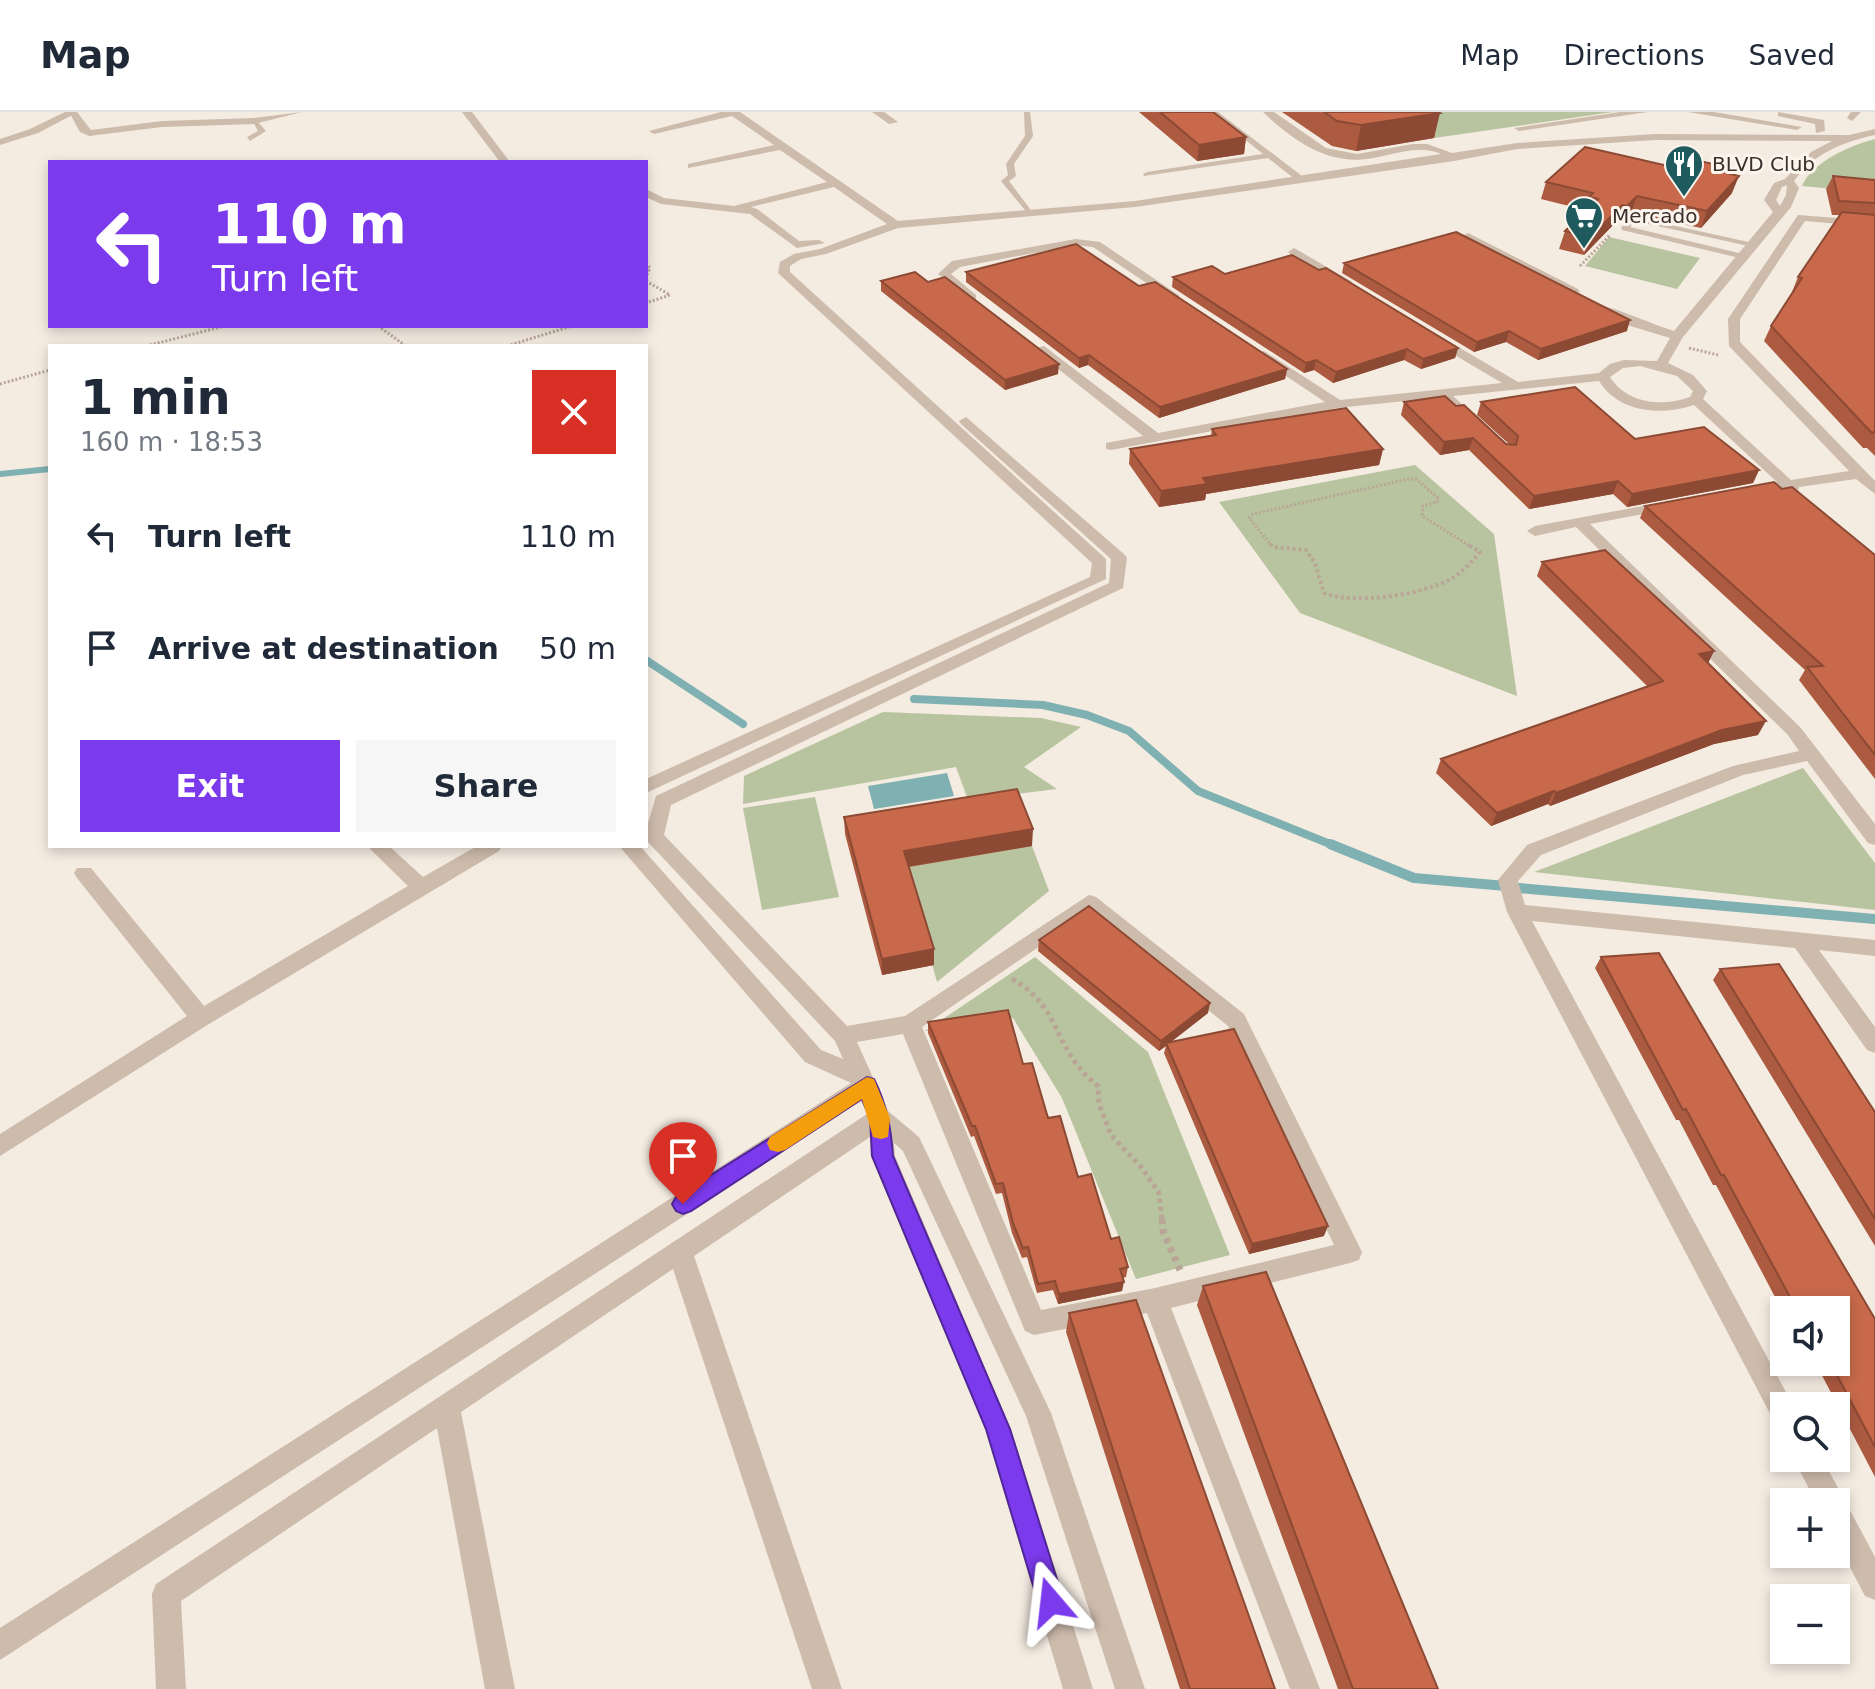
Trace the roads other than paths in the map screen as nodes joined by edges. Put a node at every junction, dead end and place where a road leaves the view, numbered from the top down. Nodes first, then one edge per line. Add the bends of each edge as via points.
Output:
1 (73, 112) edge
2 (297, 112) edge
3 (467, 112) edge
4 (733, 112) edge
5 (748, 112) edge
6 (877, 112) edge
7 (1027, 112) edge
8 (1214, 112) edge
9 (1268, 112) edge
10 (1643, 112) edge
11 (1693, 112) edge
12 (1771, 112) edge
13 (1814, 116) edge
14 (254, 121) junction
15 (893, 122) dead end
16 (1519, 128) dead end
17 (654, 131) dead end
18 (1875, 132) edge
19 (1822, 134) junction
20 (1848, 138) junction
21 (1875, 138) edge
22 (250, 139) dead end
23 (0, 142) edge
24 (783, 146) junction
25 (1270, 155) junction
26 (1456, 159) junction
27 (503, 160) edge
28 (692, 166) dead end
29 (1147, 174) dead end
30 (1299, 178) junction
31 (1789, 181) junction
32 (836, 183) junction
33 (648, 193) edge
34 (736, 208) junction
35 (1779, 212) junction
36 (1029, 213) junction
37 (909, 223) junction
38 (1875, 224) edge
39 (896, 225) junction
40 (1612, 227) edge
41 (1625, 228) junction
42 (882, 232) junction
43 (1719, 234) junction
44 (1468, 236) edge
45 (856, 241) junction
46 (1753, 245) junction
47 (1708, 248) junction
48 (822, 252) junction
49 (1294, 252) edge
50 (1744, 257) junction
51 (1360, 292) edge
52 (977, 303) edge
53 (1185, 303) edge
54 (1426, 331) edge
55 (1677, 336) junction
56 (1028, 341) edge
57 (1248, 345) edge
58 (1661, 365) junction
59 (1603, 377) junction
60 (1518, 387) junction
61 (1446, 394) junction
62 (1696, 400) junction
63 (1337, 404) junction
64 (1477, 424) edge
65 (1155, 438) junction
66 (1111, 446) dead end
67 (1858, 474) junction
68 (1787, 484) junction
69 (1875, 490) edge
70 (1742, 492) edge
71 (1810, 502) edge
72 (1683, 503) edge
73 (1579, 522) junction
74 (1535, 531) dead end
75 (1811, 754) junction
76 (648, 787) edge
77 (648, 790) edge
78 (663, 801) junction
79 (1875, 838) edge
80 (379, 848) edge
81 (489, 848) edge
82 (631, 848) edge
83 (84, 873) dead end
84 (423, 889) junction
85 (1517, 912) junction
86 (1801, 941) junction
87 (1875, 948) edge
88 (201, 1018) junction
89 (910, 1024) junction
90 (843, 1036) junction
91 (1875, 1044) edge
92 (866, 1082) junction
93 (880, 1118) junction
94 (0, 1146) edge
95 (680, 1252) junction
96 (1155, 1300) junction
97 (1772, 1392) edge
98 (447, 1408) junction
99 (1850, 1539) edge
100 (1875, 1586) edge
101 (0, 1645) edge
102 (171, 1689) edge
103 (500, 1689) edge
104 (827, 1689) edge
105 (1078, 1689) edge
106 (1130, 1689) edge
107 (1305, 1689) edge

1 - 14 street via 89,133
1 - 23 street
2 - 14 street
3 - 27 street
4 - 17 street
4 - 24 street
5 - 37 street
6 - 15 street
7 - 36 lane via 1029,136 1005,181
8 - 25 lane
9 - 26 street via 1344,157 1432,145
10 - 16 street
11 - 19 street
12 - 13 street
13 - 19 street
14 - 22 lane via 262,131
18 - 20 street
19 - 20 street
19 - 26 street via 1591,139
20 - 21 street
20 - 26 street via 1571,147
20 - 31 street via 1810,156
24 - 28 street
24 - 32 street
25 - 29 lane
25 - 30 lane
26 - 30 street
26 - 42 street via 1102,215
30 - 36 street via 1135,204
31 - 35 street via 1792,197
31 - 35 street via 1778,185 1770,200
32 - 34 street
32 - 39 street
33 - 34 street via 661,201
34 - 45 street via 753,211 797,245
35 - 46 street
36 - 37 street
37 - 39 street
38 - 67 street via 1802,217 1734,319 1734,343
39 - 42 street
40 - 41 lane
41 - 43 lane via 1633,218
41 - 47 lane
42 - 45 street
43 - 46 lane
43 - 47 lane
44 - 55 street via 1631,322
45 - 48 street
46 - 50 street
47 - 50 lane
48 - 76 street via 798,256 784,265 784,273 1100,562 1098,579
48 - 78 street via 802,266 803,275 1119,558 1117,585
49 - 51 street
50 - 55 street
52 - 53 street via 944,274 956,264 1076,242 1096,244
54 - 60 street
55 - 58 street
56 - 65 street
57 - 63 street
58 - 59 street via 1621,364
58 - 62 street via 1694,381 1700,391
59 - 60 street
59 - 62 street via 1608,388 1641,404 1682,406
60 - 61 street
61 - 63 street
61 - 64 lane
62 - 68 street
63 - 65 street
65 - 66 street
67 - 68 street
67 - 69 street
68 - 70 street
68 - 71 street
72 - 73 street
73 - 74 street
73 - 75 street via 1794,731
75 - 79 street
75 - 85 street via 1739,770 1534,850 1508,880
77 - 78 street
78 - 90 street via 654,836
80 - 84 street
81 - 84 street
82 - 92 street via 813,1056
83 - 88 street
84 - 88 street
85 - 86 street
85 - 97 street
86 - 87 street
86 - 91 street
88 - 94 street
89 - 90 street
89 - 96 street via 1034,1323
89 - 96 street via 1089,902 1236,1020 1350,1252
90 - 92 street
92 - 93 street
92 - 101 street
93 - 95 street
93 - 105 street via 883,1156 998,1429
93 - 106 street via 911,1144 1038,1413
95 - 98 street
95 - 104 street
96 - 107 street
98 - 102 street via 166,1594
98 - 103 street
99 - 100 street

